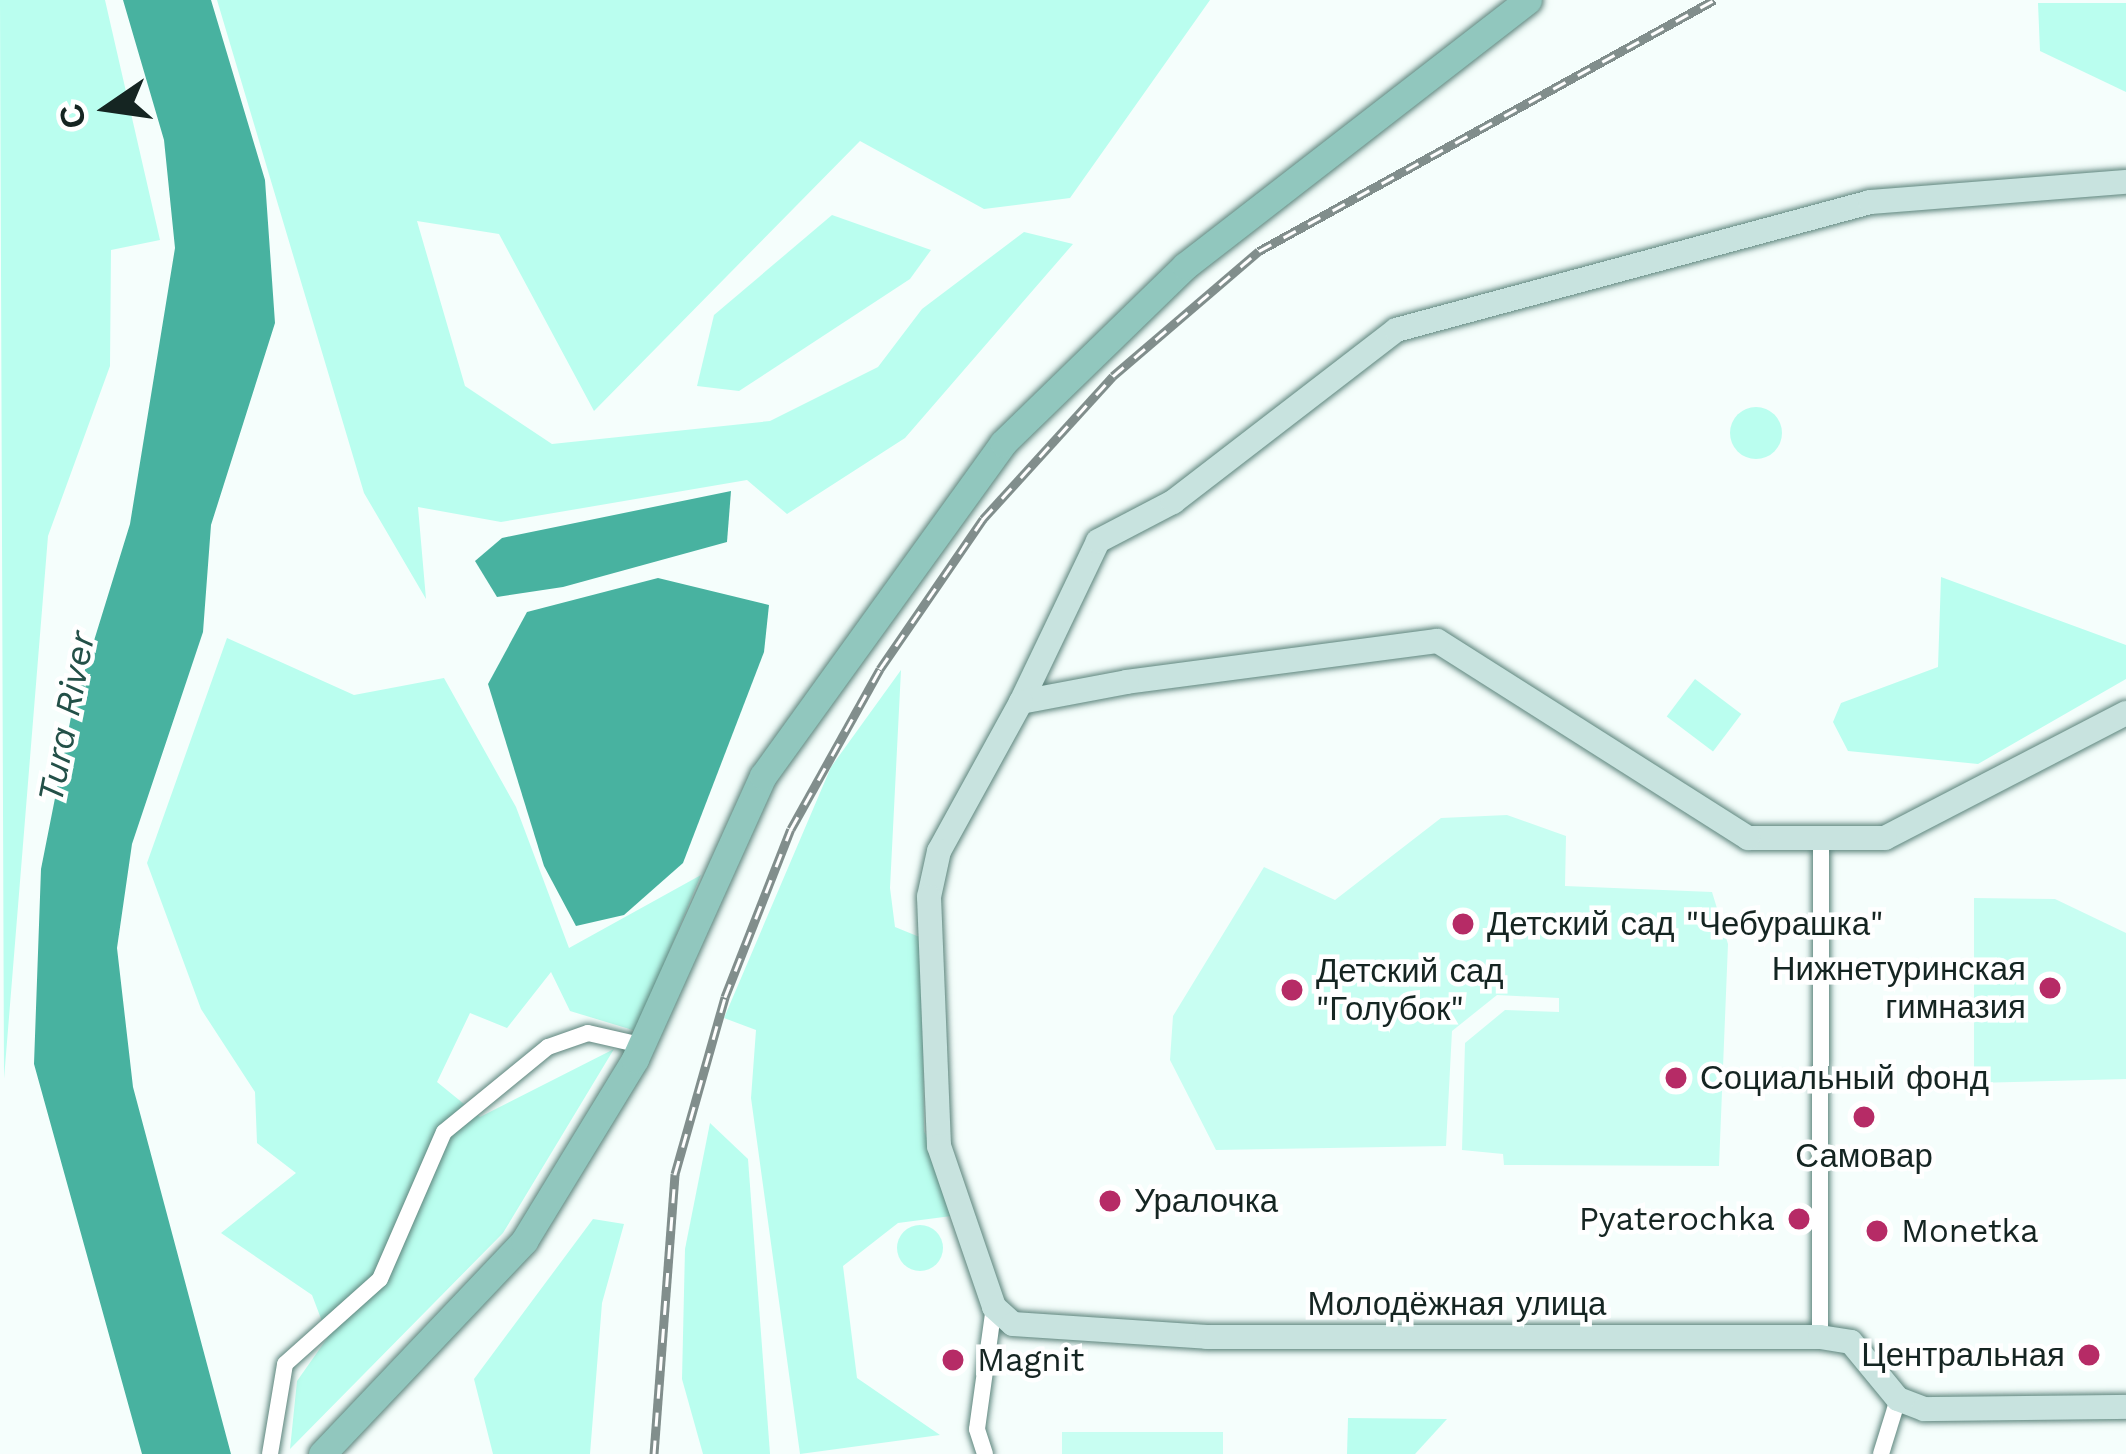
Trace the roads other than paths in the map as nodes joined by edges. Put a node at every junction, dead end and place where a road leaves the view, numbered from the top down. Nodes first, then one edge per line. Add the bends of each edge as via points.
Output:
1 (1528, 0) edge
2 (2126, 182) edge
3 (1021, 701) junction
4 (2126, 713) edge
5 (1821, 837) junction
6 (641, 1045) junction
7 (994, 1307) junction
8 (1820, 1337) junction
9 (1898, 1399) junction
10 (2126, 1407) edge
11 (270, 1454) edge
12 (322, 1454) edge
13 (986, 1454) edge
14 (1881, 1454) edge

1 - 6 main road via 1185,266 1003,443 774,758
2 - 3 street via 1870,202 1396,330 1173,502 1098,541
3 - 5 street via 1437,641 1748,838
3 - 7 street via 939,851 929,897 939,1146
4 - 5 street via 1885,838
5 - 8 street
6 - 11 street via 588,1033 548,1047 444,1132 380,1279 285,1364
6 - 12 main road via 524,1241
7 - 8 street, Молодёжная улица via 1013,1324 1070,1333
7 - 13 street via 977,1429
8 - 9 street, Молодёжная улица via 1870,1356
9 - 10 street via 1924,1408
9 - 14 street

